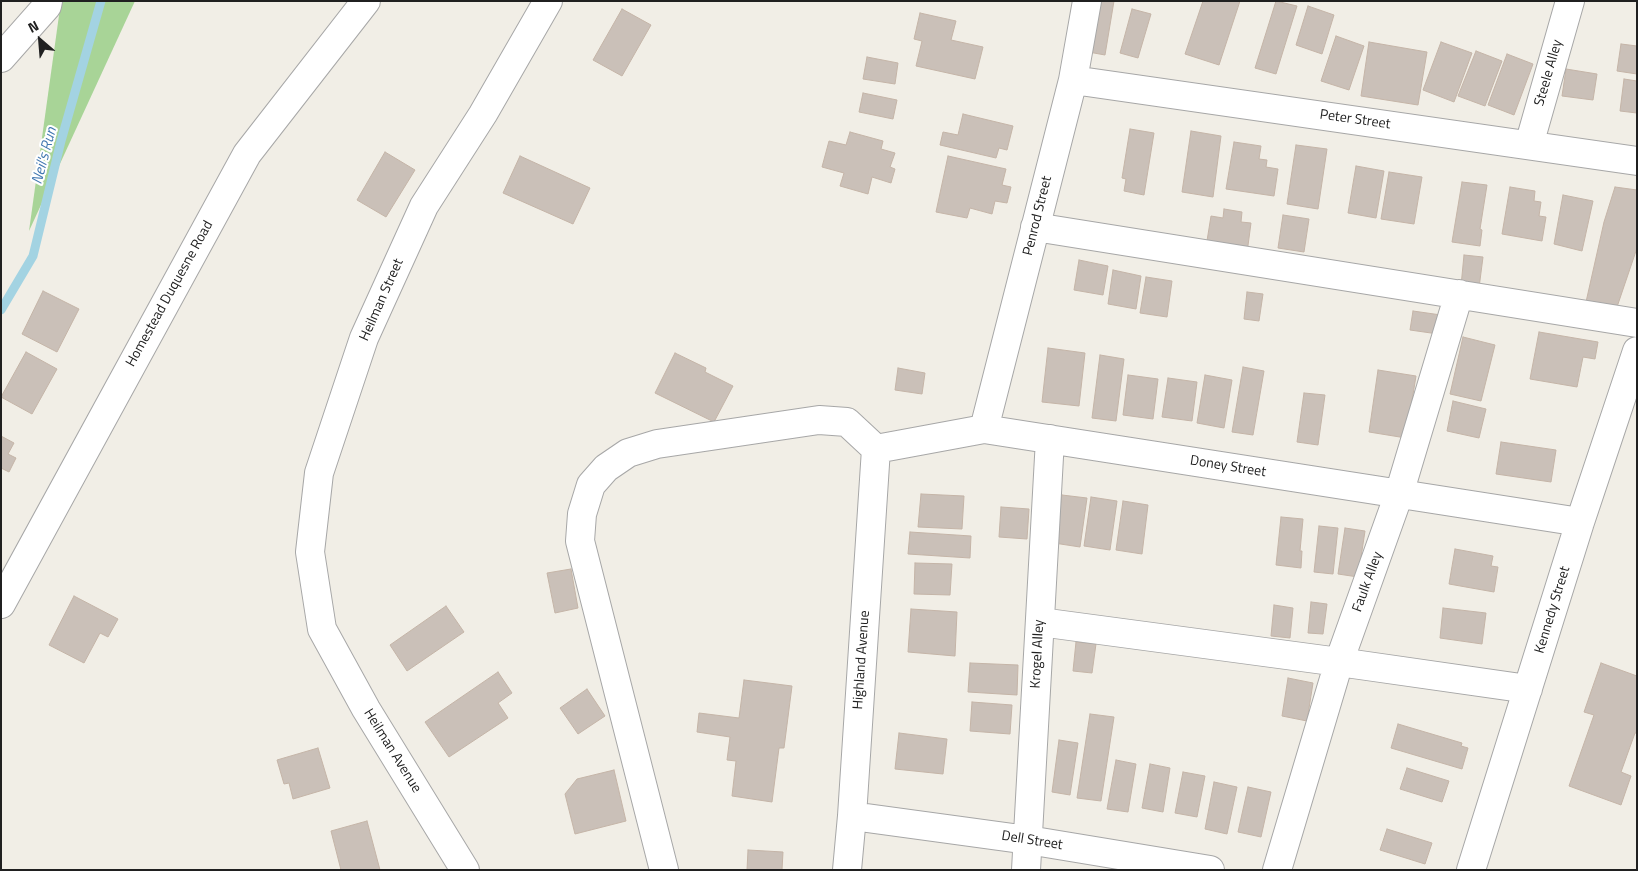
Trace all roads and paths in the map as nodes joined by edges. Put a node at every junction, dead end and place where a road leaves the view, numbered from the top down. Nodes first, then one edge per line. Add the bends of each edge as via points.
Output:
1 (48, 1) edge
2 (366, 1) edge
3 (548, 1) edge
4 (1087, 1) edge
5 (1570, 1) edge
6 (1, 58) edge
7 (1072, 80) junction
8 (1529, 145) junction
9 (1637, 161) edge
10 (1035, 227) junction
11 (1459, 294) junction
12 (1637, 323) edge
13 (1637, 352) edge
14 (984, 429) junction
15 (1050, 439) junction
16 (876, 449) junction
17 (1399, 494) junction
18 (1580, 522) junction
19 (1, 604) edge
20 (1040, 622) junction
21 (322, 629) joint
22 (1339, 662) junction
23 (1528, 689) junction
24 (852, 816) junction
25 (1028, 840) junction
26 (466, 870) edge
27 (664, 870) edge
28 (847, 870) edge
29 (1026, 870) edge
30 (1210, 870) edge
31 (1277, 870) edge
32 (1471, 870) edge

1 - 6 street
2 - 19 street, Homestead Duquesne Road via 247,154
3 - 21 street, Heilman Street via 483,114 424,206 364,338 319,473 310,552
4 - 7 street, Penrod Street
5 - 8 street, Steele Alley
7 - 8 street, Peter Street
7 - 10 street, Penrod Street
8 - 9 street, Peter Street
10 - 11 street
10 - 14 street, Penrod Street
11 - 12 street
11 - 17 street, Faulk Alley
13 - 18 street, Kennedy Street
14 - 15 street, Doney Street
14 - 16 street, Doney Street
15 - 17 street, Doney Street
15 - 20 street, Krogel Alley
16 - 24 street, Highland Avenue
16 - 27 street via 847,422 819,420 657,444 628,453 606,468 591,485 582,514 580,541
17 - 18 street, Doney Street
17 - 22 street, Faulk Alley
18 - 23 street, Kennedy Street
20 - 22 street
20 - 25 street, Krogel Alley
21 - 26 street, Heilman Avenue via 366,709
22 - 23 street
22 - 31 street, Faulk Alley
23 - 32 street, Kennedy Street
24 - 25 street, Dell Street
24 - 28 street, Highland Avenue
25 - 29 street, Krogel Alley
25 - 30 street, Dell Street

